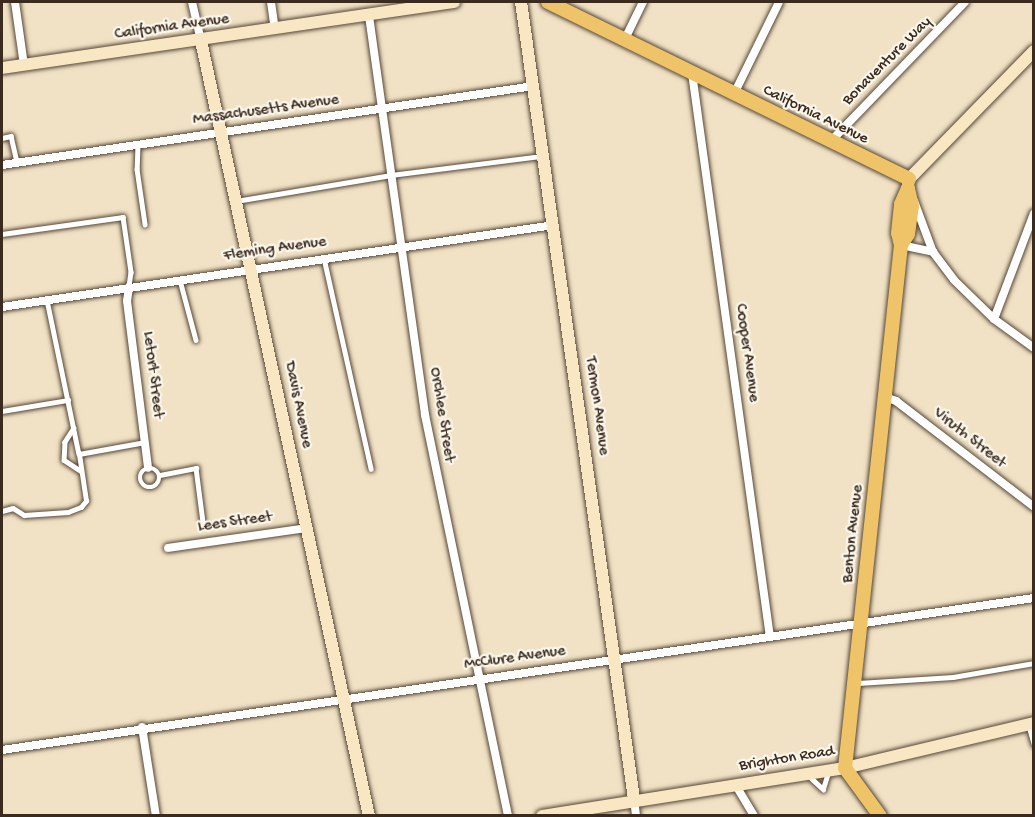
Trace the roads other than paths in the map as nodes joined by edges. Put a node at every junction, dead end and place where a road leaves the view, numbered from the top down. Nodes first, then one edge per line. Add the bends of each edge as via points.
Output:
1 (15, 2) edge
2 (192, 2) edge
3 (271, 2) edge
4 (454, 2) edge
5 (520, 2) edge
6 (548, 2) edge
7 (643, 2) edge
8 (779, 2) edge
9 (965, 2) edge
10 (421, 4) edge
11 (369, 16) junction
12 (275, 29) junction
13 (625, 39) junction
14 (201, 41) junction
15 (1034, 51) edge
16 (24, 65) junction
17 (2, 68) edge
18 (692, 73) junction
19 (534, 86) junction
20 (734, 94) junction
21 (382, 109) junction
22 (221, 133) junction
23 (2, 138) edge
24 (830, 142) junction
25 (138, 145) junction
26 (544, 155) junction
27 (16, 163) junction
28 (2, 165) edge
29 (391, 175) junction
30 (908, 183) junction
31 (236, 201) junction
32 (1034, 213) edge
33 (145, 224) dead end
34 (554, 225) junction
35 (2, 234) edge
36 (902, 245) junction
37 (401, 247) junction
38 (933, 252) junction
39 (324, 258) junction
40 (250, 269) junction
41 (180, 280) junction
42 (129, 287) junction
43 (47, 300) junction
44 (2, 307) edge
45 (994, 319) junction
46 (196, 340) dead end
47 (1034, 348) edge
48 (885, 397) junction
49 (68, 400) junction
50 (2, 411) edge
51 (74, 428) junction
52 (146, 442) junction
53 (79, 454) junction
54 (148, 468) junction
55 (371, 470) dead end
56 (81, 471) junction
57 (160, 475) junction
58 (1034, 507) edge
59 (2, 511) edge
60 (203, 522) dead end
61 (306, 528) junction
62 (168, 548) dead end
63 (1034, 598) edge
64 (860, 624) junction
65 (770, 638) junction
66 (614, 660) junction
67 (1034, 663) edge
68 (479, 679) junction
69 (854, 683) junction
70 (344, 699) junction
71 (1031, 723) edge
72 (142, 727) junction
73 (1034, 744) edge
74 (2, 750) edge
75 (845, 768) junction
76 (829, 770) junction
77 (806, 773) junction
78 (735, 784) junction
79 (634, 799) junction
80 (156, 816) edge
81 (369, 816) edge
82 (508, 816) edge
83 (542, 816) edge
84 (636, 816) edge
85 (754, 816) edge
86 (880, 816) edge

1 - 16 street
2 - 14 street, Davis Avenue
3 - 12 street
4 - 10 street, California Avenue
5 - 19 street, Termon Avenue
6 - 13 main road, California Avenue
7 - 13 street
8 - 20 street
9 - 24 street, Bonaventure Way
10 - 11 street, California Avenue
11 - 12 street, California Avenue
11 - 21 street, Orchlee Street
12 - 14 street, California Avenue
13 - 18 main road, California Avenue
14 - 16 street, California Avenue
14 - 22 street, Davis Avenue
15 - 30 street
16 - 17 street, California Avenue
18 - 20 main road, California Avenue
18 - 65 street, Cooper Avenue
19 - 21 street, Massachusetts Avenue
19 - 26 street, Termon Avenue
20 - 24 main road, California Avenue
21 - 22 street, Massachusetts Avenue
21 - 29 street, Orchlee Street
22 - 25 street, Massachusetts Avenue
22 - 31 street, Davis Avenue
23 - 27 lane via 12,136
24 - 30 main road, California Avenue
25 - 27 street, Massachusetts Avenue
25 - 33 lane via 137,169
26 - 29 lane
26 - 34 street, Termon Avenue
27 - 28 street, Massachusetts Avenue
29 - 31 lane
29 - 37 street, Orchlee Street
30 - 36 main road, Benton Avenue via 900,214
30 - 38 street
31 - 40 street, Davis Avenue
32 - 45 street
34 - 37 street, Fleming Avenue
34 - 66 street, Termon Avenue
35 - 42 lane via 123,217 131,272
36 - 38 street
36 - 48 main road, Benton Avenue
37 - 39 street, Fleming Avenue
37 - 68 street, Orchlee Street via 426,425
38 - 45 street via 954,280
39 - 40 street, Fleming Avenue
39 - 55 lane
40 - 41 street, Fleming Avenue
40 - 61 street, Davis Avenue
41 - 42 street, Fleming Avenue
41 - 46 lane
42 - 43 street, Fleming Avenue
42 - 52 street, Letort Street via 127,301
43 - 44 street, Fleming Avenue
43 - 49 lane
45 - 47 street
48 - 58 street, Viruth Street via 897,401
48 - 64 main road, Benton Avenue
49 - 50 lane
49 - 51 lane
51 - 53 lane
51 - 56 lane via 65,442 64,460
52 - 53 lane
52 - 54 street, Letort Street
53 - 56 lane
54 - 57 lane
54 - 57 lane via 141,475 146,487 158,484
56 - 59 lane via 86,501 81,507 68,512 24,515 13,508
57 - 60 lane via 196,468
61 - 62 street, Lees Street
61 - 70 street, Davis Avenue
63 - 64 street, McClure Avenue
64 - 65 street, McClure Avenue
64 - 69 main road, Benton Avenue
65 - 66 street, McClure Avenue
66 - 68 street, McClure Avenue
66 - 79 street, Termon Avenue
67 - 69 lane via 953,677
68 - 70 street, McClure Avenue
68 - 82 street, Orchlee Street
69 - 75 main road, Benton Avenue
70 - 72 street, McClure Avenue
70 - 81 street, Davis Avenue
71 - 73 lane
71 - 75 street, Brighton Road
72 - 74 street, McClure Avenue
72 - 80 street
75 - 76 street, Brighton Road
75 - 86 main road
76 - 77 street, Brighton Road
76 - 77 lane via 823,789
77 - 78 street, Brighton Road
78 - 79 street, Brighton Road
78 - 85 street
79 - 83 street, Brighton Road
79 - 84 street, Termon Avenue

